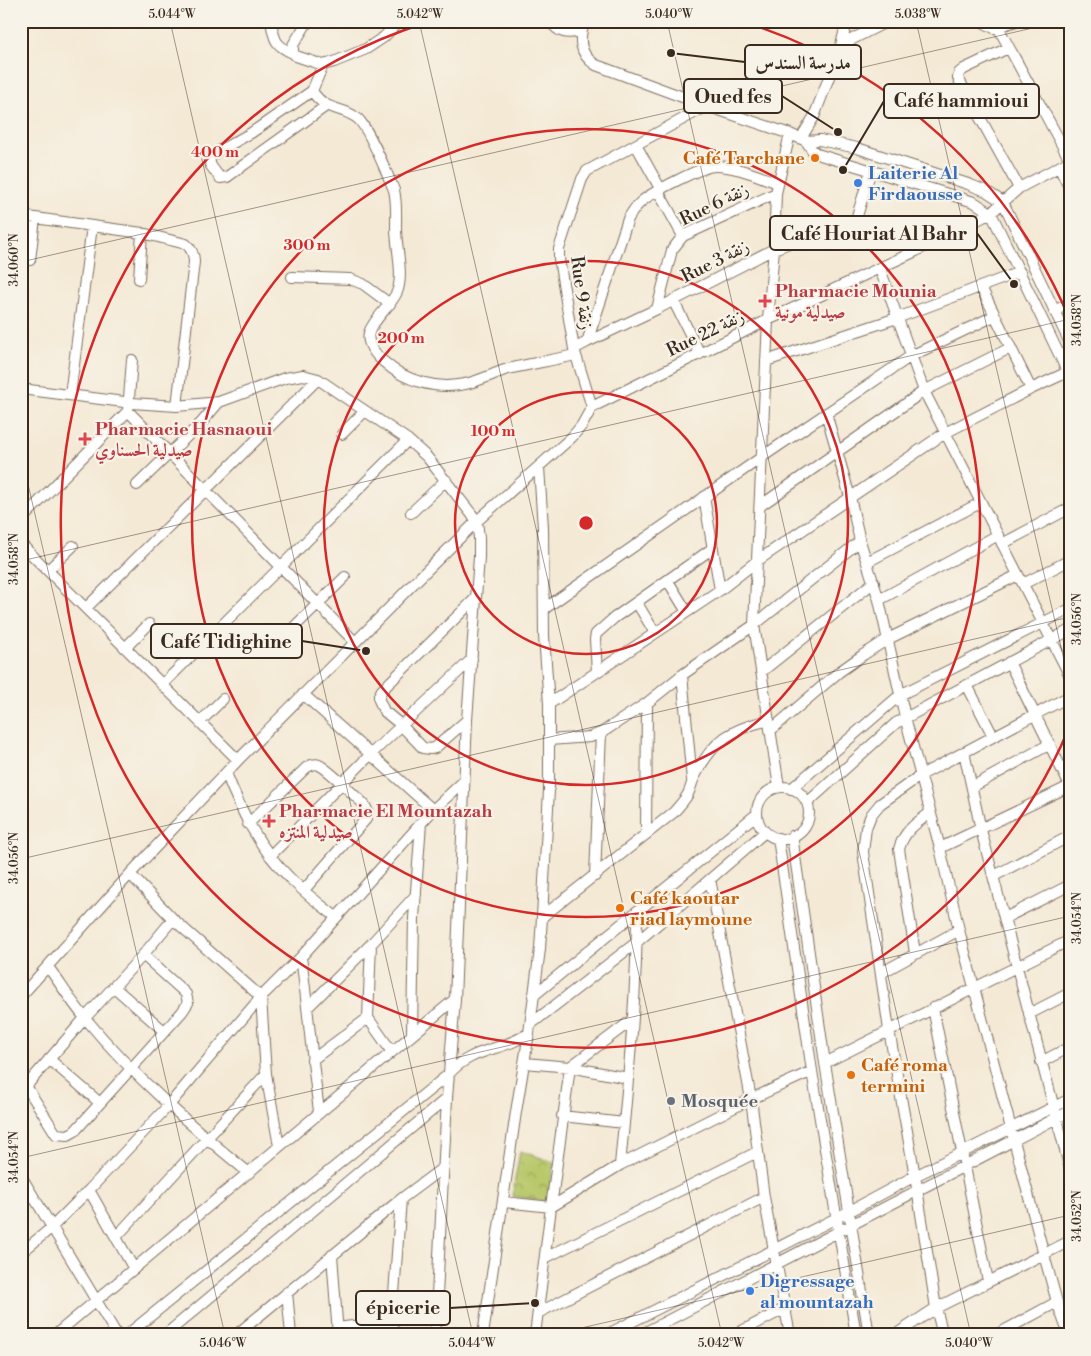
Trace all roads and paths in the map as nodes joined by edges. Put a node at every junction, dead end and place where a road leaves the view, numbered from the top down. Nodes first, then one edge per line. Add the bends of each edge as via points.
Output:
1 (271, 21) edge
2 (308, 21) edge
3 (399, 21) edge
4 (550, 21) edge
5 (847, 21) edge
6 (888, 21) edge
7 (981, 21) edge
8 (1016, 21) edge
9 (583, 26) edge
10 (998, 28) junction
11 (841, 45) junction
12 (1008, 48) junction
13 (293, 53) junction
14 (322, 65) junction
15 (312, 91) junction
16 (326, 106) junction
17 (707, 106) junction
18 (790, 134) junction
19 (804, 140) junction
20 (636, 145) junction
21 (1070, 160) edge
22 (1059, 167) junction
23 (871, 170) junction
24 (777, 188) junction
25 (1019, 188) junction
26 (1070, 188) edge
27 (660, 191) junction
28 (1002, 202) junction
29 (991, 213) junction
30 (21, 216) edge
31 (35, 218) junction
32 (92, 226) junction
33 (854, 226) junction
34 (142, 233) junction
35 (682, 236) junction
36 (774, 249) junction
37 (916, 251) junction
38 (30, 260) dead end
39 (880, 269) junction
40 (1020, 272) junction
41 (292, 277) dead end
42 (138, 279) dead end
43 (981, 287) junction
44 (674, 300) junction
45 (1070, 303) edge
46 (390, 304) junction
47 (657, 309) junction
48 (1054, 311) junction
49 (994, 316) junction
50 (897, 318) junction
51 (768, 320) junction
52 (587, 342) junction
53 (1070, 343) edge
54 (1010, 348) junction
55 (574, 352) junction
56 (700, 354) junction
57 (911, 356) junction
58 (132, 360) dead end
59 (766, 361) junction
60 (1069, 374) edge
61 (318, 379) junction
62 (21, 389) edge
63 (1031, 389) junction
64 (924, 391) junction
65 (70, 394) junction
66 (219, 402) junction
67 (177, 406) junction
68 (128, 407) junction
69 (592, 407) junction
70 (365, 411) junction
71 (826, 413) junction
72 (945, 433) junction
73 (342, 434) dead end
74 (408, 440) junction
75 (838, 453) junction
76 (169, 454) junction
77 (762, 457) junction
78 (539, 467) junction
79 (446, 480) junction
80 (137, 485) dead end
81 (205, 490) junction
82 (704, 497) junction
83 (850, 497) junction
84 (980, 503) junction
85 (760, 506) junction
86 (1070, 508) edge
87 (411, 513) dead end
88 (21, 520) edge
89 (477, 522) junction
90 (1000, 540) junction
91 (860, 541) junction
92 (21, 544) edge
93 (73, 546) dead end
94 (713, 548) junction
95 (757, 560) junction
96 (1070, 560) edge
97 (867, 562) junction
98 (281, 567) junction
99 (48, 570) junction
100 (345, 577) dead end
101 (1020, 580) junction
102 (668, 581) junction
103 (874, 582) junction
104 (720, 590) junction
105 (476, 598) junction
106 (878, 600) junction
107 (637, 603) junction
108 (318, 605) junction
109 (86, 608) junction
110 (1070, 608) edge
111 (544, 609) junction
112 (687, 612) junction
113 (1043, 622) junction
114 (149, 624) dead end
115 (754, 625) junction
116 (1070, 630) edge
117 (655, 633) junction
118 (286, 635) dead end
119 (888, 639) junction
120 (1051, 640) junction
121 (355, 642) junction
122 (125, 648) junction
123 (472, 659) junction
124 (1009, 662) junction
125 (597, 672) junction
126 (761, 672) junction
127 (682, 675) junction
128 (1070, 676) edge
129 (162, 685) junction
130 (967, 685) junction
131 (304, 694) junction
132 (900, 694) junction
133 (1070, 696) edge
134 (223, 699) dead end
135 (647, 703) junction
136 (548, 704) junction
137 (1035, 714) junction
138 (904, 717) junction
139 (467, 720) junction
140 (200, 722) junction
141 (401, 725) junction
142 (770, 725) junction
143 (601, 733) junction
144 (994, 736) junction
145 (548, 740) junction
146 (1050, 744) junction
147 (964, 752) junction
148 (371, 754) junction
149 (238, 760) junction
150 (226, 773) junction
151 (921, 775) junction
152 (464, 781) junction
153 (692, 781) junction
154 (341, 784) junction
155 (779, 787) junction
156 (972, 787) junction
157 (791, 788) junction
158 (1069, 790) edge
159 (806, 803) junction
160 (433, 810) junction
161 (930, 813) junction
162 (757, 814) junction
163 (421, 823) junction
164 (248, 824) junction
165 (981, 830) junction
166 (765, 832) junction
167 (646, 834) junction
168 (792, 836) junction
169 (1070, 836) edge
170 (778, 838) junction
171 (940, 848) junction
172 (270, 856) junction
173 (130, 874) junction
174 (595, 876) junction
175 (994, 876) junction
176 (710, 879) junction
177 (1070, 885) edge
178 (304, 890) junction
179 (416, 895) junction
180 (637, 911) junction
181 (336, 917) junction
182 (542, 917) junction
183 (173, 918) junction
184 (1005, 918) junction
185 (959, 930) junction
186 (1070, 940) edge
187 (637, 942) junction
188 (371, 944) junction
189 (916, 953) junction
190 (143, 955) junction
191 (301, 957) junction
192 (1018, 966) junction
193 (48, 967) junction
194 (881, 973) junction
195 (114, 987) junction
196 (974, 987) junction
197 (1070, 993) edge
198 (21, 996) edge
199 (261, 996) junction
200 (533, 996) junction
201 (455, 999) junction
202 (308, 1007) junction
203 (933, 1008) junction
204 (1029, 1014) junction
205 (85, 1018) junction
206 (368, 1018) junction
207 (632, 1020) junction
208 (530, 1028) junction
209 (889, 1030) junction
210 (164, 1032) junction
211 (412, 1034) junction
212 (1070, 1047) edge
213 (392, 1052) junction
214 (49, 1059) junction
215 (312, 1060) junction
216 (525, 1062) junction
217 (1041, 1062) junction
218 (825, 1063) junction
219 (570, 1067) junction
220 (131, 1070) junction
221 (812, 1072) junction
222 (266, 1074) junction
223 (448, 1075) junction
224 (628, 1078) junction
225 (24, 1089) edge
226 (447, 1098) junction
227 (751, 1099) junction
228 (1070, 1099) edge
229 (100, 1103) junction
230 (168, 1105) junction
231 (1054, 1107) junction
232 (320, 1111) junction
233 (1070, 1112) edge
234 (562, 1116) junction
235 (1058, 1118) junction
236 (624, 1123) junction
237 (1011, 1129) junction
238 (206, 1138) junction
239 (1014, 1142) junction
240 (279, 1146) junction
241 (757, 1152) junction
242 (962, 1152) junction
243 (620, 1165) junction
244 (444, 1166) junction
245 (965, 1167) junction
246 (1070, 1169) edge
247 (249, 1173) junction
248 (21, 1176) edge
249 (915, 1176) junction
250 (90, 1190) junction
251 (917, 1191) junction
252 (764, 1197) junction
253 (400, 1199) junction
254 (504, 1202) junction
255 (551, 1207) junction
256 (850, 1211) junction
257 (837, 1218) junction
258 (853, 1225) junction
259 (51, 1228) junction
260 (839, 1232) junction
261 (117, 1236) junction
262 (1070, 1241) edge
263 (773, 1250) junction
264 (21, 1253) edge
265 (332, 1255) junction
266 (1044, 1255) junction
267 (545, 1258) junction
268 (777, 1263) junction
269 (134, 1269) junction
270 (988, 1281) junction
271 (287, 1292) junction
272 (97, 1300) junction
273 (1057, 1302) junction
274 (786, 1308) junction
275 (936, 1308) junction
276 (538, 1313) junction
277 (392, 1321) junction
278 (338, 1331) edge
279 (656, 1331) edge
280 (54, 1335) edge
281 (117, 1335) edge
282 (127, 1335) edge
283 (165, 1335) edge
284 (236, 1335) edge
285 (291, 1335) edge
286 (393, 1335) edge
287 (436, 1335) edge
288 (484, 1335) edge
289 (536, 1335) edge
290 (606, 1335) edge
291 (640, 1335) edge
292 (734, 1335) edge
293 (790, 1335) edge
294 (856, 1335) edge
295 (869, 1335) edge
296 (896, 1335) edge
297 (943, 1335) edge
298 (996, 1335) edge
299 (1069, 1335) edge

1 - 13 street via 276,42
2 - 13 street via 293,45
3 - 14 street via 366,49
4 - 9 street via 558,31 567,34
5 - 11 street
6 - 11 street
7 - 10 street
8 - 10 street
9 - 17 street via 581,48 590,62
10 - 12 street
11 - 19 street
12 - 21 street
12 - 25 street via 964,69 958,78
13 - 14 street
14 - 15 street
15 - 16 street
15 - 16 street via 211,156 209,162 220,178 227,177
16 - 46 street, Rue 3 زنقة via 349,113 364,124 394,190 400,282
17 - 18 street
17 - 20 street, Rue 9 زنقة
18 - 19 street
18 - 24 street
19 - 23 street via 817,154
19 - 28 street via 826,141 875,154 968,184 991,193
20 - 27 street
20 - 55 street, Rue 9 زنقة via 587,171 559,249
21 - 22 street, Rue 22 زنقة
22 - 25 street, Rue 22 زنقة
22 - 26 street
23 - 29 street via 974,202
23 - 33 street
24 - 27 street via 729,168 714,166 700,169
24 - 35 street, Rue 6 زنقة
24 - 36 street
25 - 28 street, Rue 22 زنقة
27 - 35 street
27 - 52 street via 643,200 628,219
28 - 29 street, Rue 22 زنقة
28 - 48 street
29 - 37 street, Rue 22 زنقة
29 - 40 street
30 - 31 street
31 - 32 street
31 - 38 street
32 - 34 street
32 - 65 street
33 - 36 street, Rue 3 زنقة via 837,224
33 - 37 street, Rue 3 زنقة
34 - 42 street
34 - 67 street via 186,244 194,256
35 - 47 street, Rue 6 زنقة via 672,250
36 - 44 street, Rue 3 زنقة
36 - 51 street
37 - 39 street, Rue 22 زنقة
39 - 50 street
39 - 51 street, Rue 22 زنقة
40 - 43 street
40 - 60 street
41 - 46 street via 350,279 363,284
43 - 49 street
43 - 50 street
44 - 47 street, Rue 3 زنقة
44 - 56 street
45 - 48 street
46 - 55 street, Rue 3 زنقة via 369,334 370,342 379,358 393,371 428,384 465,384
47 - 52 street, Rue 3 زنقة
48 - 53 street
49 - 54 street
49 - 57 street
50 - 57 street
50 - 59 street
51 - 56 street, Rue 22 زنقة
51 - 59 street
52 - 55 street, Rue 3 زنقة
54 - 63 street
54 - 64 street
55 - 69 street, Rue 9 زنقة
56 - 69 street, Rue 22 زنقة
57 - 64 street
57 - 71 street
58 - 68 street
59 - 77 street
60 - 63 street
61 - 66 street via 308,375 295,376
61 - 70 street
61 - 81 street
62 - 65 street
63 - 72 street
64 - 72 street
64 - 75 street
65 - 68 street
66 - 67 street
66 - 76 street
67 - 68 street
68 - 76 street
68 - 88 street
69 - 78 street via 572,437
70 - 73 street
70 - 74 street
71 - 75 street
71 - 77 street
72 - 83 street
72 - 84 street
74 - 79 street
74 - 98 street
75 - 83 street
75 - 85 street
76 - 80 street
76 - 81 street
77 - 82 street
77 - 85 street
78 - 89 street
78 - 111 street
79 - 87 street
79 - 89 street
81 - 98 street
81 - 109 street
82 - 94 street
82 - 111 street
83 - 91 street
83 - 95 street
84 - 90 street
84 - 97 street
85 - 95 street
86 - 90 street
89 - 105 street
89 - 121 street
90 - 101 street
90 - 106 street
91 - 97 street
91 - 115 street
92 - 99 street
93 - 99 street
94 - 102 street
94 - 104 street
95 - 104 street
95 - 115 street
96 - 101 street
97 - 103 street
98 - 108 street
98 - 129 street
99 - 109 street
100 - 108 street
101 - 113 street
101 - 119 street
102 - 107 street
102 - 112 street
103 - 106 street
103 - 126 street
104 - 112 street
105 - 123 street
105 - 141 street via 379,695 384,711
106 - 119 street
107 - 117 street
107 - 125 street via 596,634
108 - 118 street
108 - 121 street
109 - 122 street
110 - 113 street
111 - 136 street
112 - 117 street
113 - 120 street
113 - 132 street
114 - 122 street
115 - 126 street
115 - 127 street
116 - 120 street
117 - 125 street
119 - 132 street
119 - 142 street
120 - 124 street
120 - 128 street
121 - 131 street
122 - 129 street
123 - 139 street
123 - 141 street
124 - 130 street
124 - 137 street
125 - 136 street
126 - 142 street
127 - 135 street
127 - 153 street
129 - 140 street
130 - 138 street
130 - 144 street
131 - 148 street
131 - 149 street
132 - 138 street
132 - 157 street
133 - 137 street
134 - 140 street
135 - 143 street
135 - 167 street
136 - 145 street
137 - 144 street
137 - 146 street
138 - 151 street
138 - 159 street
139 - 141 street via 430,749 419,744
139 - 152 street
140 - 149 street
141 - 148 street
142 - 153 street via 748,725 733,731 711,750
142 - 155 street
143 - 145 street via 590,737
143 - 174 street
144 - 147 street
145 - 182 street via 549,790
146 - 156 street
146 - 158 street
147 - 151 street
147 - 156 street
148 - 154 street
148 - 160 street
149 - 150 street
150 - 164 street
150 - 173 street
151 - 161 street
151 - 194 street via 880,804 866,828 863,852
152 - 160 street
152 - 201 street
153 - 167 street via 684,800 674,812
154 - 164 street via 318,764 313,764
154 - 172 street
154 - 178 street via 364,804 366,819
155 - 157 street
155 - 162 street via 761,798
156 - 165 street
157 - 159 street
158 - 165 street
159 - 168 street via 806,823
160 - 163 street
161 - 171 street
161 - 189 street via 908,830 899,849
162 - 166 street
162 - 180 street
163 - 179 street
163 - 181 street
164 - 172 street
165 - 171 street
165 - 175 street
166 - 170 street
166 - 176 street
167 - 174 street
168 - 170 street
168 - 218 street
169 - 175 street
170 - 221 street
171 - 185 street
172 - 178 street
173 - 183 street
173 - 193 street
174 - 182 street
175 - 184 street
176 - 187 street
176 - 227 street
177 - 184 street
178 - 181 street
179 - 188 street
179 - 211 street
180 - 187 street
180 - 200 street
181 - 191 street
182 - 200 street
183 - 190 street
183 - 199 street
184 - 192 street
185 - 189 street
185 - 196 street
186 - 192 street
187 - 207 street
187 - 208 street
188 - 202 street
188 - 206 street
189 - 194 street
190 - 195 street
190 - 210 street via 188,998 186,1007
191 - 199 street
191 - 202 street
192 - 196 street
192 - 204 street
193 - 198 street
193 - 205 street
194 - 209 street
195 - 205 street
195 - 210 street
196 - 203 street
196 - 237 street
197 - 204 street
199 - 222 street
199 - 230 street
200 - 208 street
201 - 211 street
201 - 223 street
202 - 215 street
203 - 209 street
203 - 242 street
204 - 217 street
205 - 214 street
205 - 220 street
206 - 213 street
206 - 215 street
207 - 219 street
207 - 224 street
208 - 216 street
208 - 223 street via 520,1039 471,1055
209 - 218 street
209 - 249 street
210 - 220 street
211 - 213 street
212 - 217 street
213 - 232 street
214 - 225 street
214 - 229 street
215 - 232 street
216 - 219 street
216 - 254 street
217 - 231 street
218 - 256 street
219 - 224 street
219 - 234 street
220 - 229 street
220 - 230 street
221 - 227 street
221 - 257 street
222 - 238 street
222 - 240 street
223 - 226 street
223 - 282 street
224 - 236 street
225 - 229 street via 56,1134 61,1136 75,1131
226 - 244 street
226 - 283 street
227 - 241 street
227 - 243 street
228 - 231 street
230 - 238 street
230 - 250 street
231 - 235 street
231 - 237 street
232 - 240 street
233 - 235 street
234 - 236 street
234 - 255 street
235 - 239 street
235 - 246 street
236 - 243 street
237 - 239 street
237 - 242 street
238 - 247 street
238 - 261 street
239 - 245 street
239 - 266 street
240 - 247 street
241 - 252 street
241 - 267 street
242 - 245 street
242 - 249 street
243 - 255 street
244 - 253 street
244 - 287 street
245 - 251 street
245 - 270 street
247 - 269 street
248 - 259 street
249 - 251 street
249 - 256 street
250 - 259 street
250 - 261 street
251 - 258 street
251 - 275 street
252 - 263 street
252 - 276 street
253 - 265 street
253 - 277 street
254 - 255 street
254 - 288 street
255 - 267 street
256 - 257 street
256 - 258 street
257 - 260 street
257 - 263 street
258 - 260 street
258 - 295 street
259 - 264 street
259 - 272 street
260 - 268 street
260 - 294 street
261 - 269 street
262 - 266 street
263 - 268 street
263 - 290 street
265 - 271 street
265 - 278 street
266 - 270 street
266 - 273 street
267 - 276 street
268 - 274 street
268 - 279 street
269 - 272 street
270 - 275 street
271 - 284 street
271 - 285 street
272 - 280 street
272 - 281 street
273 - 298 street
273 - 299 street
274 - 292 street
274 - 293 street
275 - 296 street
275 - 297 street
276 - 289 street
277 - 278 street
277 - 286 street
279 - 291 street

